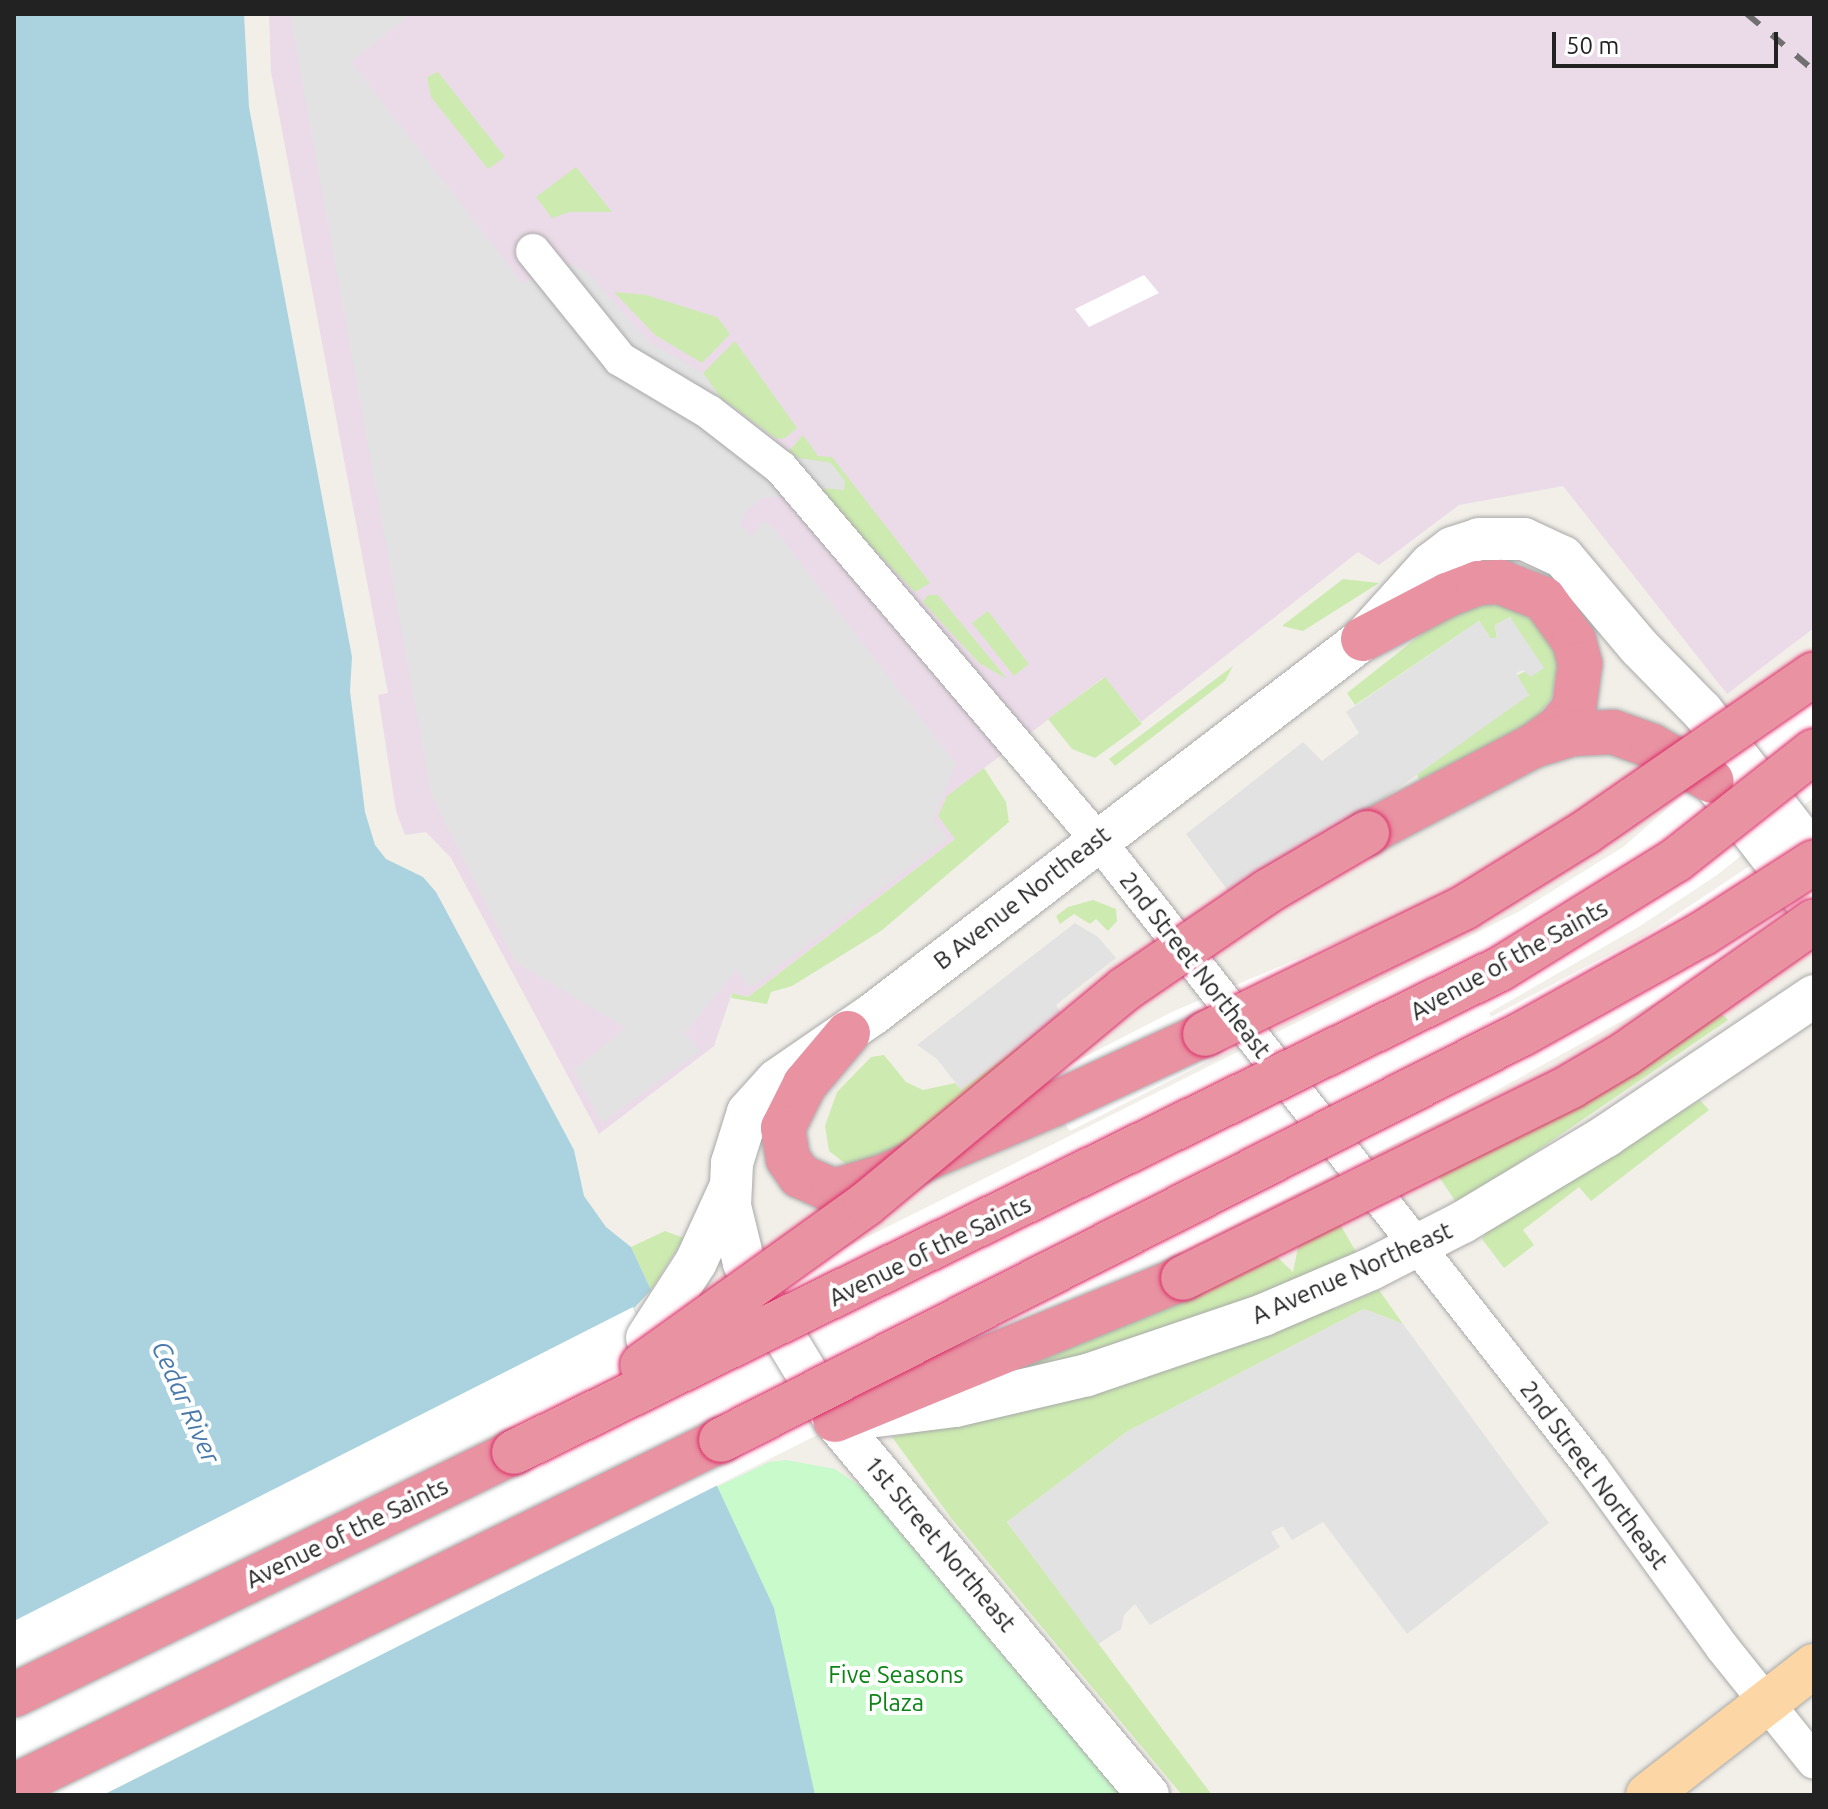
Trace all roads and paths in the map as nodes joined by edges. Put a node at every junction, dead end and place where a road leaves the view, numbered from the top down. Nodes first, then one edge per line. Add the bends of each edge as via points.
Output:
1 (533, 251) dead end
2 (1363, 639) junction
3 (1640, 648) junction
4 (1814, 674) edge
5 (1533, 746) junction
6 (1814, 751) edge
7 (1712, 781) junction
8 (1097, 839) junction
9 (1814, 855) edge
10 (1814, 862) edge
11 (1814, 912) edge
12 (1814, 921) edge
13 (1814, 996) edge
14 (848, 1033) junction
15 (1052, 1105) junction
16 (729, 1189) junction
17 (1416, 1248) junction
18 (751, 1278) junction
19 (647, 1338) dead end
20 (835, 1420) junction
21 (514, 1452) junction
22 (1814, 1666) edge
23 (200, 1693) junction
24 (14, 1695) edge
25 (1765, 1703) junction
26 (1814, 1762) edge
27 (14, 1786) edge
28 (45, 1795) edge
29 (1148, 1795) edge
30 (1648, 1795) edge

1 - 8 street, 2nd Street Northeast via 620,359 709,412 781,468
2 - 3 street, B Avenue Northeast via 1402,593 1452,548 1501,537 1543,544 1563,557
2 - 5 highway via 1478,583 1522,587 1544,599 1574,641 1580,687 1574,709
2 - 8 street, B Avenue Northeast
3 - 7 street
3 - 9 street via 1702,711
4 - 15 highway, bridge via 1611,816 1465,907
5 - 7 highway via 1572,734 1613,732 1652,746
5 - 21 highway, bridge via 1268,891 1125,989 801,1255
6 - 21 highway, Avenue of the Saints, bridge via 1676,860 1500,969
7 - 11 street
8 - 14 street, B Avenue Northeast
8 - 17 street, 2nd Street Northeast
10 - 23 highway, bridge via 1702,934 1522,1034 721,1440
12 - 20 highway, bridge via 1571,1086 1183,1278
13 - 17 street, A Avenue Northeast via 1606,1136
14 - 15 highway via 805,1084 783,1128 788,1159 814,1187 852,1188
14 - 16 street, B Avenue Northeast via 760,1095 739,1133
15 - 18 highway
16 - 18 street, B Avenue Northeast via 737,1242
16 - 19 street, B Avenue Northeast via 690,1272
17 - 20 street, A Avenue Northeast via 1152,1356 999,1397
17 - 25 street, 2nd Street Northeast via 1592,1468
18 - 20 street, 1st Street Northeast
20 - 29 street, 1st Street Northeast
21 - 24 highway, Avenue of the Saints
22 - 25 main road
23 - 27 highway
23 - 28 highway
25 - 26 street, 2nd Street Northeast
25 - 30 main road

